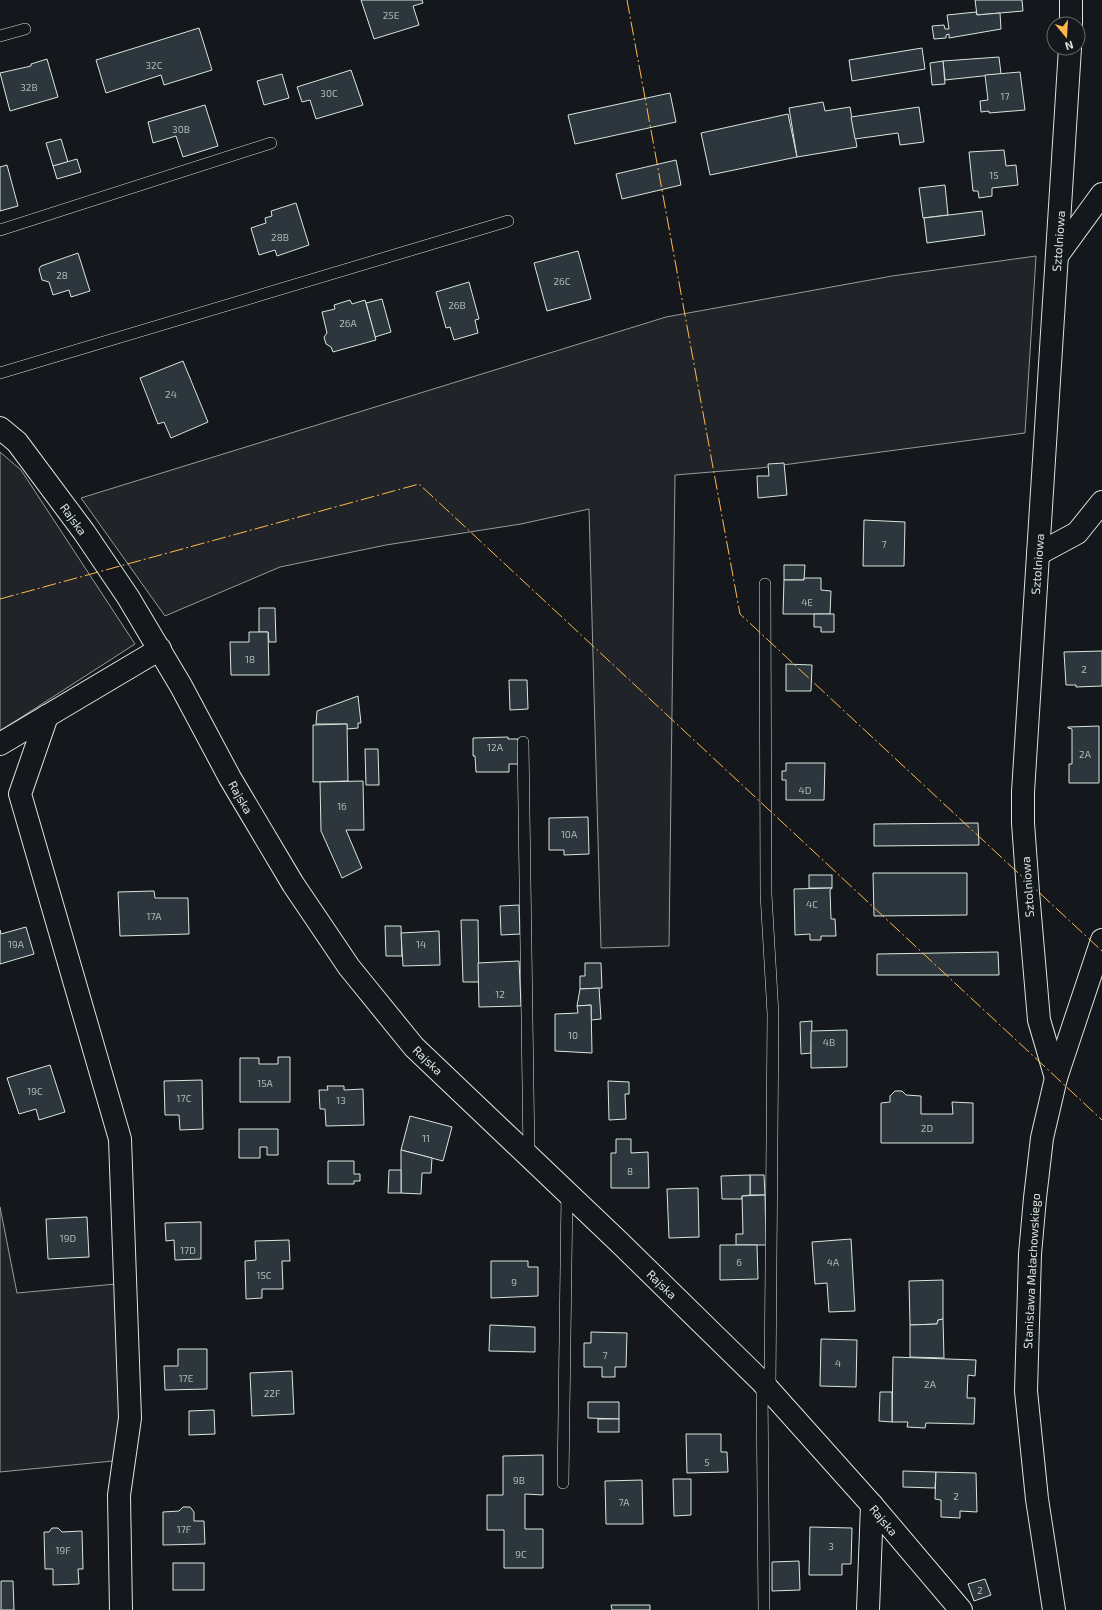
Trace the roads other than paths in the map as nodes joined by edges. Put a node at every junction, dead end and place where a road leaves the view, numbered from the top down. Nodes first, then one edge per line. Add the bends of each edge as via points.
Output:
1 (1070, 0) edge
2 (1071, 16) edge
3 (25, 29) dead end
4 (0, 36) edge
5 (1070, 56) edge
6 (271, 143) dead end
7 (1102, 194) edge
8 (508, 221) dead end
9 (0, 230) edge
10 (1057, 257) junction
11 (0, 373) edge
12 (0, 428) edge
13 (1102, 502) edge
14 (1038, 554) junction
15 (765, 584) dead end
16 (160, 650) junction
17 (47, 716) junction
18 (523, 742) dead end
19 (0, 744) edge
20 (1102, 940) edge
21 (1056, 1078) junction
22 (529, 1157) junction
23 (567, 1192) junction
24 (766, 1387) junction
25 (563, 1482) dead end
26 (872, 1505) junction
27 (121, 1610) edge
28 (764, 1610) edge
29 (868, 1610) edge
30 (961, 1610) edge
31 (1054, 1610) edge

1 - 2 street
3 - 4 lane
5 - 10 street, Sztolniowa
6 - 9 lane
7 - 10 street
8 - 11 lane
10 - 14 street, Sztolniowa
12 - 16 street, Rajska via 17,442 84,532
13 - 14 street via 1077,533
14 - 21 street, Sztolniowa via 1023,823 1039,1020
15 - 24 lane via 766,894 773,1014
16 - 17 street
16 - 22 street, Rajska via 230,778 293,884 349,967 414,1047
17 - 19 street
17 - 27 street via 20,794 120,1139 130,1418 119,1495
18 - 22 lane
20 - 21 street, Stanisława Małachowskiego
21 - 31 street, Stanisława Małachowskiego via 1042,1138 1034,1198 1026,1391 1035,1486
22 - 23 street, Rajska
23 - 24 street, Rajska
23 - 25 lane
24 - 26 street, Rajska
24 - 28 lane
26 - 29 street
26 - 30 street, Rajska

